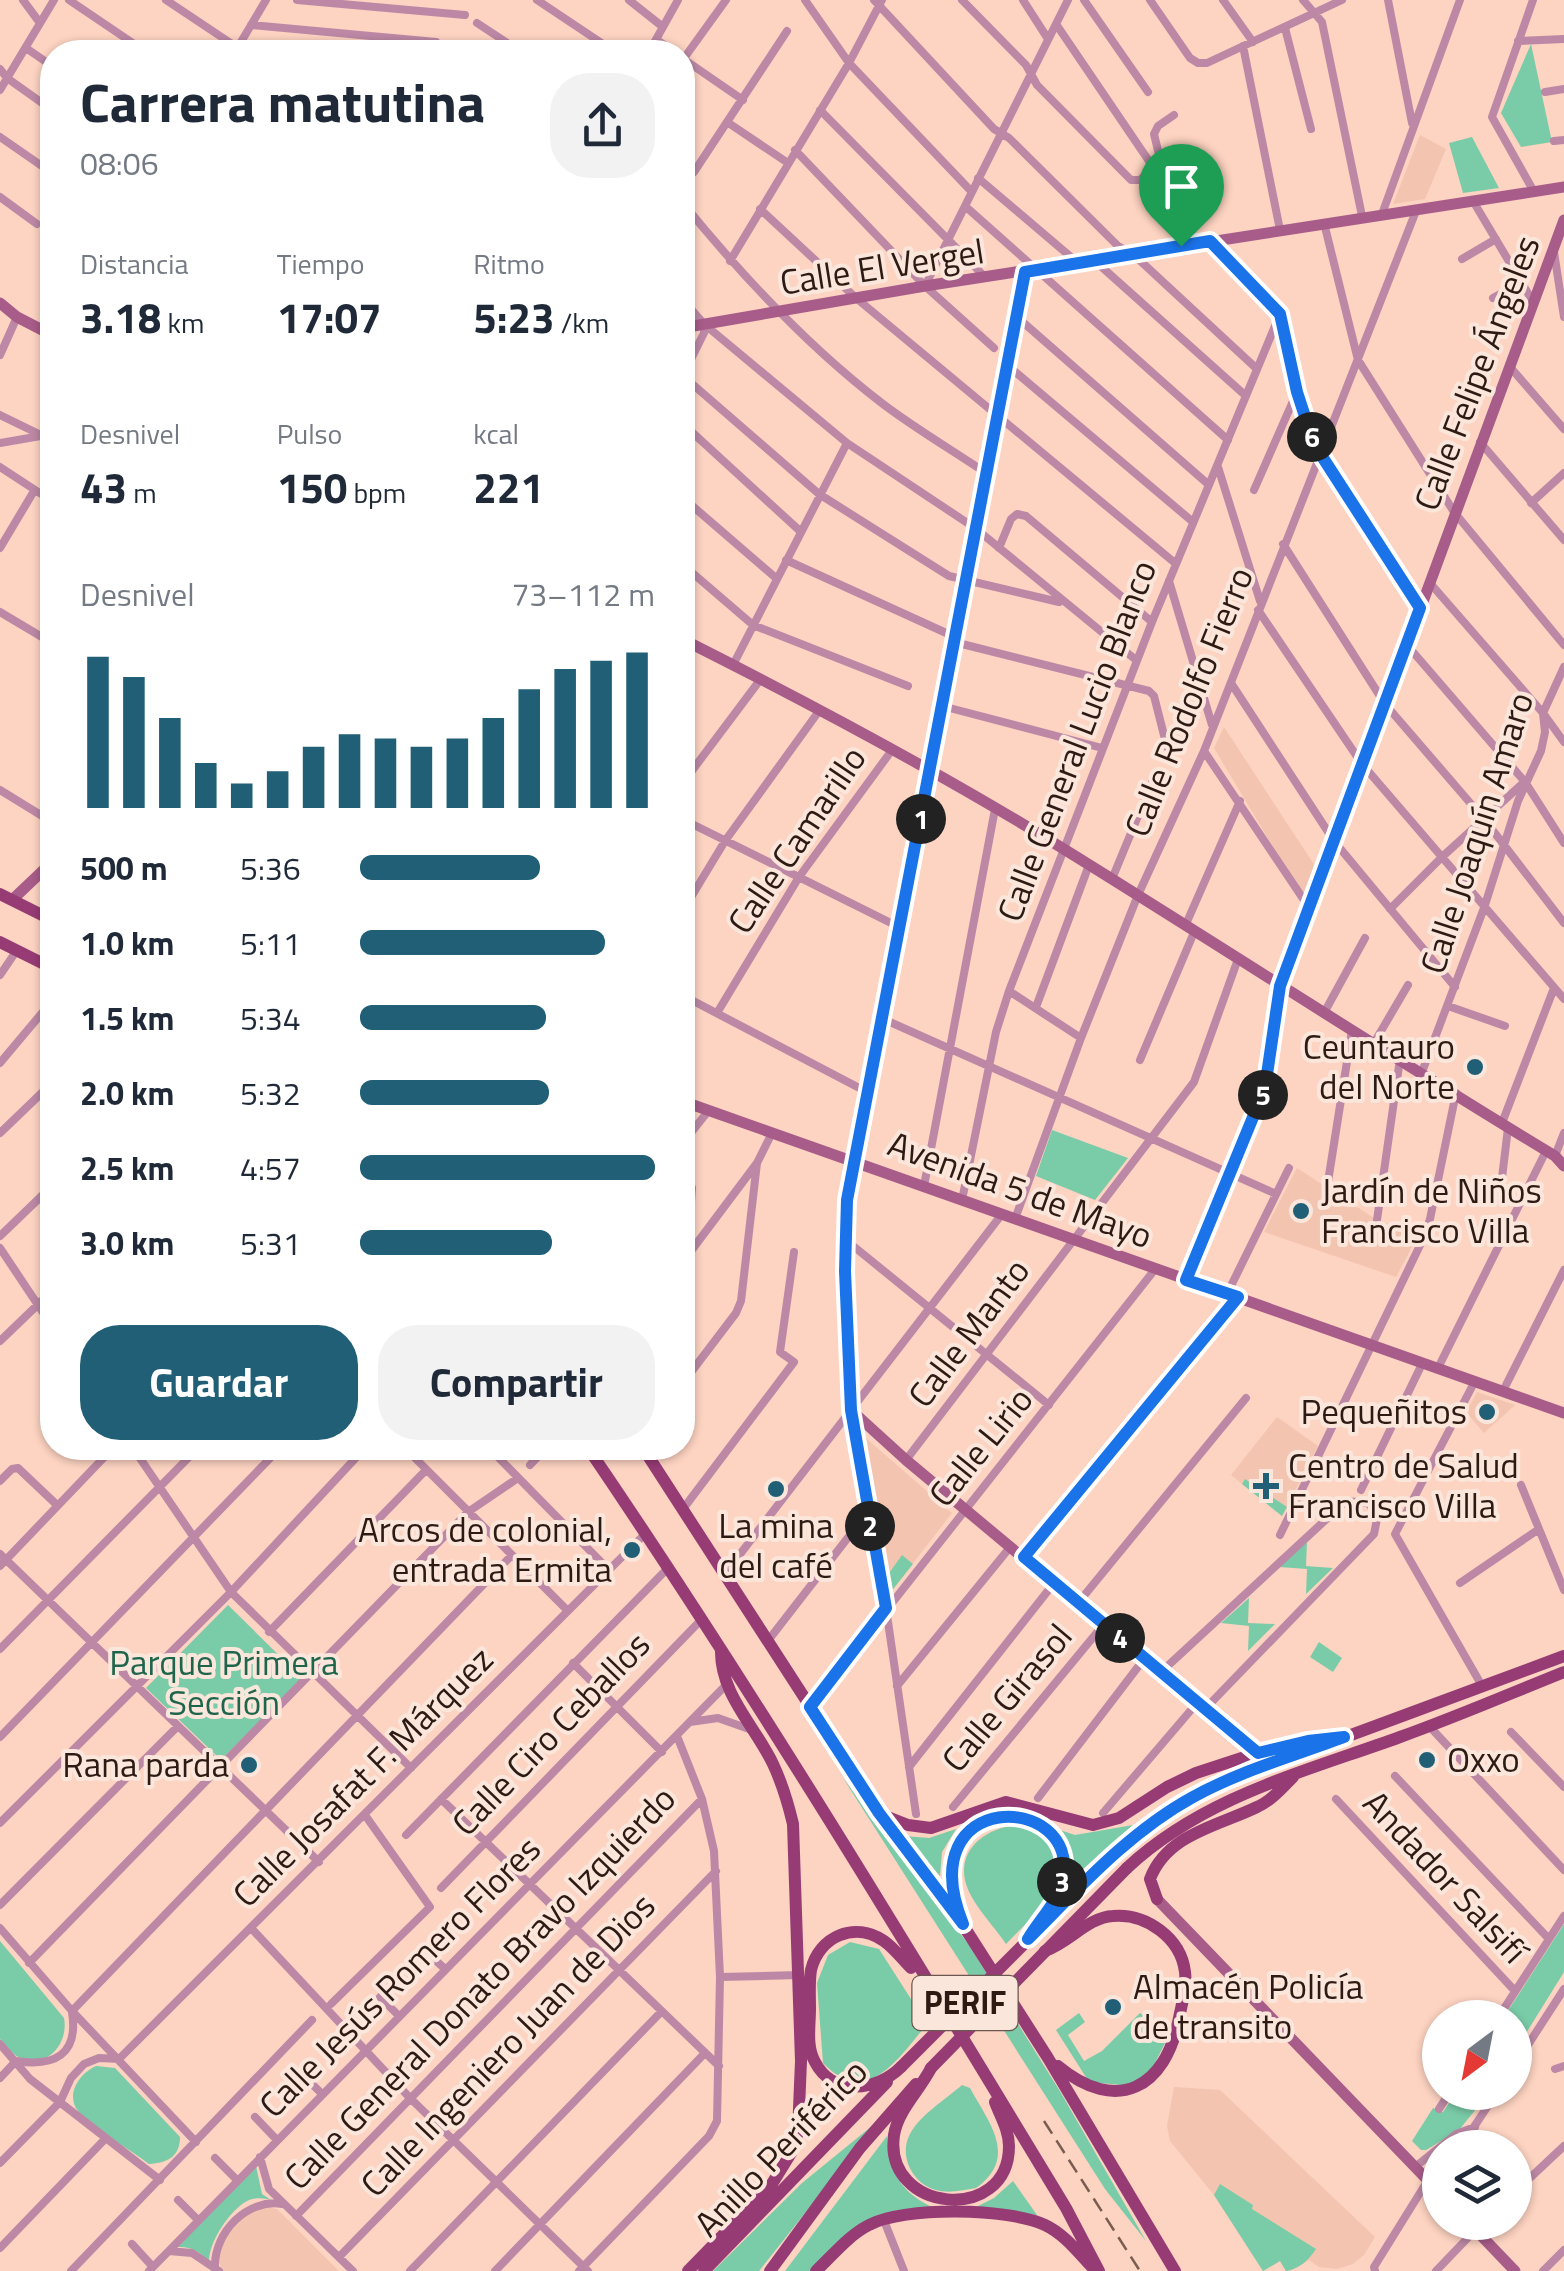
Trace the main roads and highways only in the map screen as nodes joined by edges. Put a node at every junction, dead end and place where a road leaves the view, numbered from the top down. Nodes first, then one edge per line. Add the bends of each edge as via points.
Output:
1 (6, 897) edge
2 (40, 914) edge
3 (0, 942) edge
4 (40, 962) edge
5 (596, 1460) edge
6 (651, 1460) edge
7 (1564, 1656) edge
8 (1564, 1672) edge
9 (732, 1680) junction
10 (1344, 1737) junction
11 (1294, 1775) junction
12 (879, 1813) junction
13 (1157, 1900) road end
14 (963, 1924) junction
15 (1028, 1939) junction
16 (1044, 1951) junction
17 (925, 1979) junction
18 (1048, 2058) junction
19 (901, 2067) junction
20 (932, 2068) junction
21 (992, 2085) junction
22 (688, 2271) edge
23 (704, 2271) edge
24 (770, 2271) edge
25 (816, 2271) edge
26 (1097, 2271) edge
27 (1175, 2271) edge

1 - 2 main road
3 - 4 main road
5 - 9 main road via 721,1648
6 - 12 main road
7 - 10 main road, PERIF
8 - 11 main road, PERIF
9 - 17 main road
9 - 22 main road via 793,1824 798,2132 770,2186
10 - 12 main road via 1196,1773 1119,1818 1093,1824 1006,1802 931,1828
10 - 15 main road, PERIF via 1192,1798 1112,1858
11 - 13 main road via 1260,1806 1173,1847 1151,1875
11 - 16 main road, PERIF, bridge via 1202,1812 1154,1843
12 - 14 main road
14 - 15 main road via 952,1880 966,1834 980,1822 1031,1820 1056,1842 1064,1865 1058,1893
14 - 18 main road
15 - 19 main road, PERIF, bridge
16 - 18 main road, bridge via 1108,1916 1141,1919 1171,1941 1185,1985 1174,2047 1132,2088 1104,2090
16 - 20 main road, PERIF, bridge
17 - 19 main road via 867,1932 844,1933 814,1962 815,2062 832,2080 852,2087 875,2084
17 - 21 main road
18 - 27 main road
19 - 23 main road, Anillo Periférico / PERIF
20 - 21 main road via 900,2117 893,2142 903,2176 945,2200 988,2190 1006,2162 1009,2141
20 - 24 main road, Anillo Periférico / PERIF via 892,2109
21 - 26 main road
25 - 26 main road via 854,2234 883,2218 956,2213 1020,2216 1046,2225

